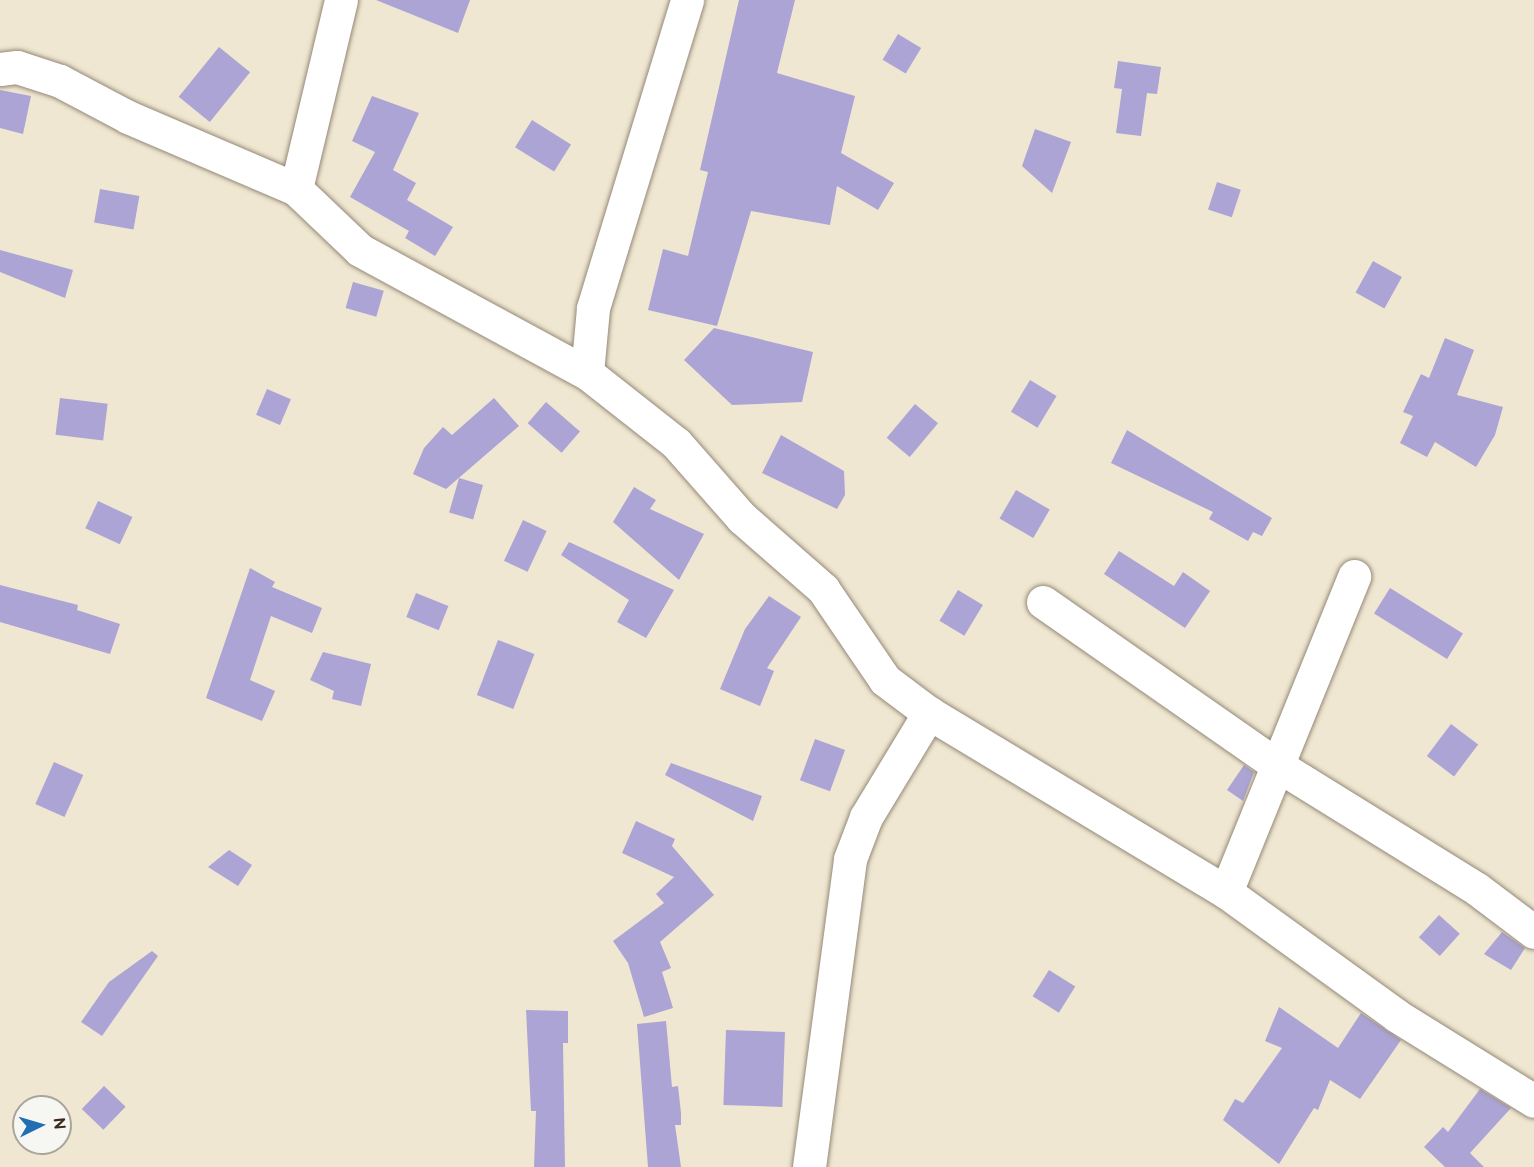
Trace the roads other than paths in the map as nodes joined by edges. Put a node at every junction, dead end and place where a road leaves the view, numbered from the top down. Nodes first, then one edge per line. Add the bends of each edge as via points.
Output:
1 (341, 0) edge
2 (687, 0) edge
3 (0, 69) edge
4 (296, 189) junction
5 (587, 373) junction
6 (1354, 576) dead end
7 (1043, 602) dead end
8 (929, 713) junction
9 (1277, 765) junction
10 (1226, 892) junction
11 (1534, 932) edge
12 (1534, 1101) edge
13 (810, 1167) edge

1 - 4 street
2 - 5 street via 593,308
3 - 4 street via 16,67 60,81 128,117
4 - 5 street via 360,250
5 - 8 street via 676,443 742,518 823,589 885,680
6 - 9 street
7 - 9 street
8 - 10 street
8 - 13 street via 866,817 850,860
9 - 10 street
9 - 11 street via 1477,889
10 - 12 street via 1397,1016

